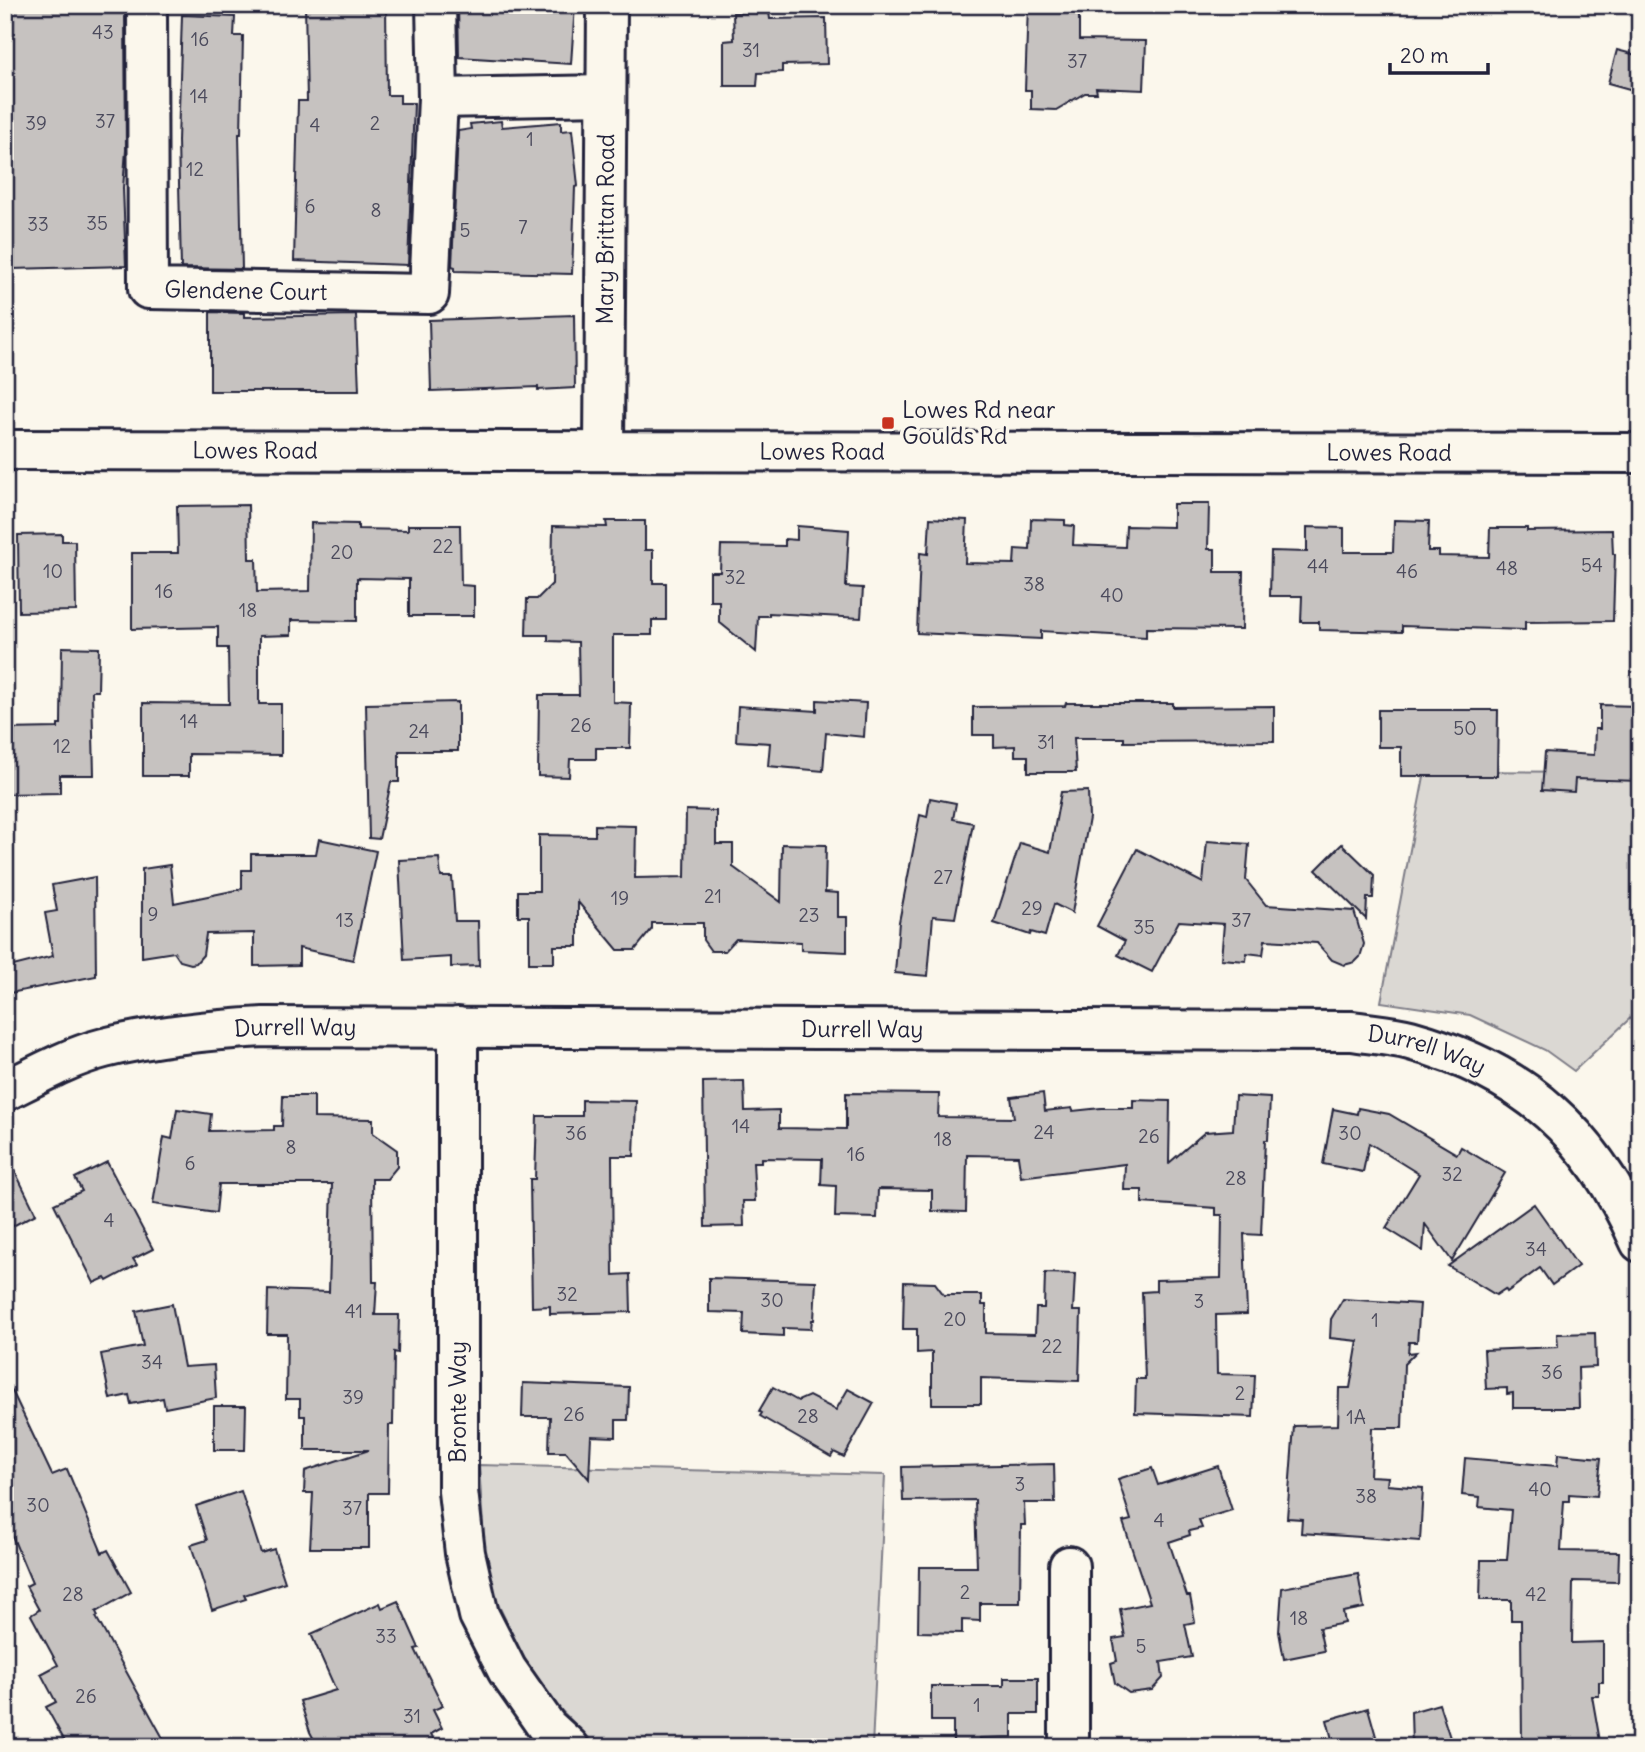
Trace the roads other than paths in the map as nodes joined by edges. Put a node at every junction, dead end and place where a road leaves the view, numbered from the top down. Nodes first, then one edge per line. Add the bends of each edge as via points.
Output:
1 (146, 5) edge
2 (436, 5) edge
3 (607, 5) edge
4 (606, 95) junction
5 (438, 97) junction
6 (5, 450) edge
7 (604, 451) junction
8 (1640, 453) edge
9 (458, 1027) junction
10 (5, 1091) edge
11 (1640, 1242) edge
12 (1069, 1566) dead end
13 (569, 1747) edge
14 (1069, 1747) edge

1 - 5 street, Glendene Court via 148,289 429,294
2 - 5 street, Glendene Court
3 - 4 street, Mary Brittan Road
4 - 5 street
4 - 7 street, Mary Brittan Road
6 - 7 street, Lowes Road
7 - 8 street, Lowes Road
9 - 10 street, Durrell Way via 202,1031 103,1049 56,1065
9 - 11 street, Durrell Way via 1352,1031 1408,1040 1465,1058 1514,1083 1553,1114 1584,1145
9 - 13 street, Bronte Way via 458,1491 465,1553 479,1615 508,1670 547,1727
12 - 14 street

